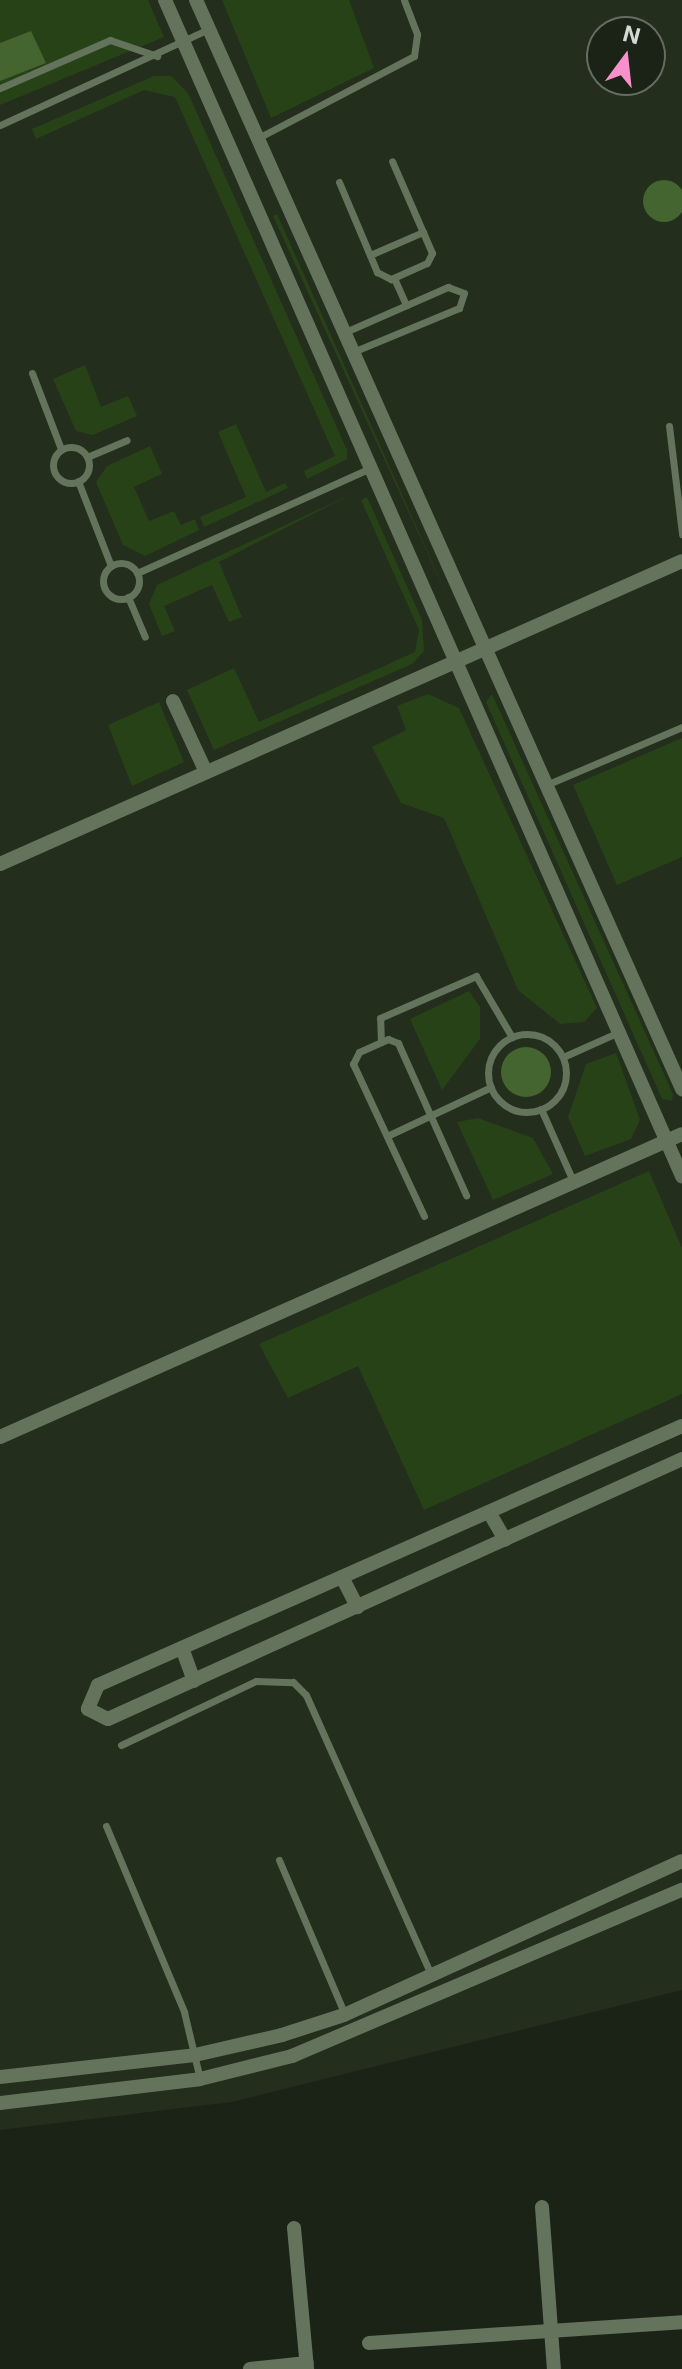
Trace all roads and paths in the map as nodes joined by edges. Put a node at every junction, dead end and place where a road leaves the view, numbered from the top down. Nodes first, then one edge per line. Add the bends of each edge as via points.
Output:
1 (165, 0) edge
2 (196, 0) edge
3 (404, 0) edge
4 (209, 29) junction
5 (185, 43) junction
6 (157, 56) junction
7 (0, 88) edge
8 (0, 125) edge
9 (256, 139) junction
10 (392, 161) dead end
11 (339, 182) dead end
12 (282, 198) junction
13 (259, 209) junction
14 (423, 232) junction
15 (370, 255) junction
16 (394, 278) junction
17 (406, 305) junction
18 (343, 333) junction
19 (351, 353) junction
20 (32, 373) dead end
21 (669, 426) dead end
22 (127, 440) dead end
23 (61, 449) junction
24 (87, 457) junction
25 (373, 468) junction
26 (78, 481) junction
27 (679, 485) edge
28 (682, 534) edge
29 (682, 561) edge
30 (111, 566) junction
31 (137, 573) junction
32 (128, 597) junction
33 (145, 637) dead end
34 (483, 649) junction
35 (457, 661) junction
36 (173, 701) dead end
37 (682, 727) edge
38 (206, 772) junction
39 (544, 785) junction
40 (0, 864) edge
41 (623, 1030) junction
42 (512, 1037) junction
43 (381, 1042) junction
44 (563, 1057) junction
45 (491, 1087) junction
46 (682, 1089) edge
47 (541, 1109) junction
48 (430, 1115) junction
49 (682, 1134) edge
50 (387, 1136) junction
51 (667, 1141) junction
52 (682, 1176) edge
53 (573, 1181) junction
54 (466, 1195) dead end
55 (424, 1216) dead end
56 (682, 1426) edge
57 (0, 1437) edge
58 (682, 1459) edge
59 (489, 1512) junction
60 (505, 1540) junction
61 (342, 1577) junction
62 (357, 1607) junction
63 (182, 1648) junction
64 (194, 1681) junction
65 (121, 1745) dead end
66 (106, 1826) dead end
67 (279, 1860) dead end
68 (682, 1861) edge
69 (682, 1890) edge
70 (431, 1974) junction
71 (344, 2015) junction
72 (354, 2036) junction
73 (195, 2055) junction
74 (0, 2077) edge
75 (200, 2079) junction
76 (0, 2103) edge
77 (542, 2207) dead end
78 (294, 2228) dead end
79 (682, 2322) edge
80 (553, 2332) junction
81 (369, 2343) dead end
82 (307, 2366) edge
83 (250, 2369) edge
84 (554, 2369) edge

1 - 5 street
2 - 4 street
3 - 9 lane via 417,34 414,56
4 - 5 lane
4 - 9 street
5 - 6 lane
5 - 13 street
6 - 7 lane via 110,40
6 - 8 lane
9 - 12 street
10 - 14 lane
11 - 15 lane
12 - 13 street
12 - 18 street
13 - 25 street
14 - 15 lane
14 - 16 lane via 430,260
15 - 16 lane via 379,276
16 - 17 lane
17 - 18 lane
17 - 19 lane via 448,287 464,293 459,308
18 - 19 street
19 - 34 street
20 - 23 lane
21 - 27 lane
22 - 24 lane
23 - 24 lane
23 - 26 lane via 55,473
24 - 26 lane
25 - 31 lane
25 - 35 street
26 - 30 lane
27 - 28 lane
29 - 34 street
30 - 31 lane
30 - 32 lane via 105,589
31 - 32 lane
32 - 33 lane
34 - 35 street
34 - 39 street
35 - 38 street
35 - 41 street
36 - 38 street
37 - 39 lane
38 - 40 street
39 - 46 street
41 - 44 lane
41 - 51 street
42 - 43 lane via 476,976 380,1018
42 - 44 lane via 547,1040
42 - 45 lane via 494,1052
43 - 48 lane via 398,1043
43 - 50 lane via 355,1055 353,1064
44 - 47 lane via 560,1093
45 - 47 lane via 517,1110
45 - 48 lane
47 - 53 lane
48 - 50 lane
48 - 54 lane
49 - 51 street
50 - 55 lane
51 - 52 street
51 - 53 street
53 - 57 street
56 - 59 street
58 - 60 street
59 - 60 street
59 - 61 street
60 - 62 street
61 - 62 street
61 - 63 street
62 - 64 street
63 - 64 street
63 - 64 street via 98,1685 88,1709 108,1719
65 - 70 lane via 256,1681 293,1682 306,1695
66 - 73 lane
67 - 71 lane
68 - 70 street
69 - 72 street
70 - 71 street
71 - 72 lane
71 - 73 street
72 - 75 street
73 - 74 street
73 - 75 lane
75 - 76 street
77 - 80 street
78 - 82 street
79 - 80 street
80 - 81 street
80 - 84 street
82 - 83 street

